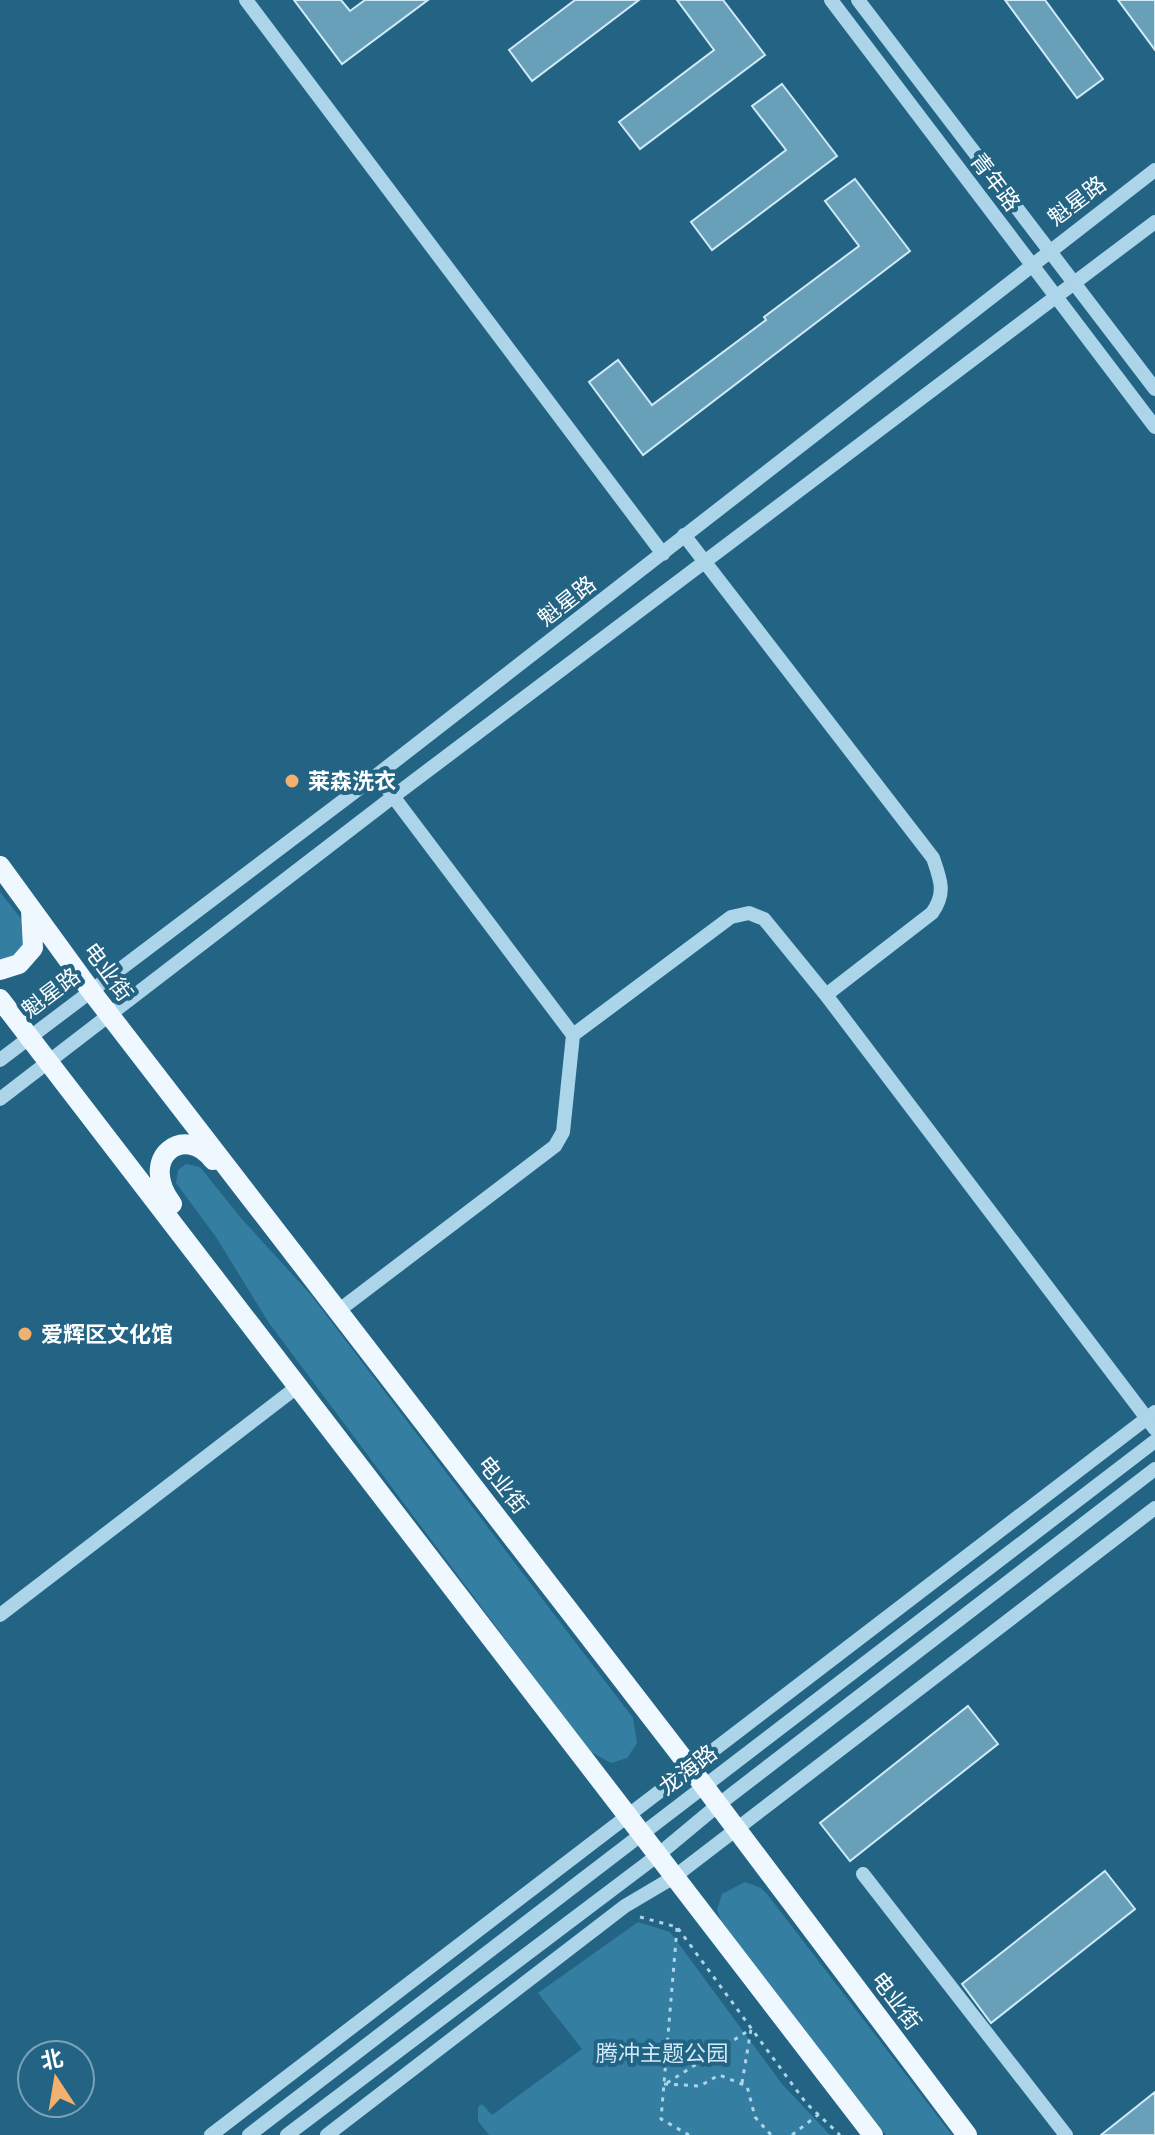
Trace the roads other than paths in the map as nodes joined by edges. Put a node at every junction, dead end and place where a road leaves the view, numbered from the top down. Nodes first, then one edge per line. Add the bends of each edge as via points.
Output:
1 (246, 0) edge
2 (831, 0) edge
3 (858, 0) edge
4 (1155, 170) edge
5 (1155, 222) edge
6 (1049, 249) junction
7 (1030, 264) junction
8 (1075, 284) junction
9 (1057, 298) junction
10 (1155, 389) edge
11 (1155, 427) edge
12 (684, 535) junction
13 (663, 554) junction
14 (705, 561) junction
15 (377, 775) junction
16 (394, 796) junction
17 (0, 866) edge
18 (30, 905) junction
19 (0, 970) edge
20 (91, 991) junction
21 (826, 995) junction
22 (0, 999) edge
23 (110, 1015) junction
24 (573, 1035) junction
25 (29, 1037) junction
26 (0, 1060) edge
27 (48, 1062) junction
28 (0, 1099) edge
29 (287, 1244) junction
30 (227, 1296) junction
31 (338, 1311) junction
32 (297, 1387) junction
33 (1152, 1419) edge
34 (1155, 1441) edge
35 (1155, 1469) edge
36 (1155, 1508) edge
37 (2, 1610) edge
38 (689, 1766) junction
39 (703, 1785) junction
40 (718, 1805) junction
41 (627, 1816) junction
42 (736, 1828) junction
43 (642, 1835) junction
44 (658, 1855) junction
45 (863, 1874) dead end
46 (674, 1877) junction
47 (211, 2135) edge
48 (249, 2135) edge
49 (287, 2135) edge
50 (327, 2135) edge
51 (873, 2135) edge
52 (967, 2135) edge
53 (1066, 2135) edge

1 - 13 street
2 - 7 street, 青年路
3 - 6 street, 青年路
4 - 6 street, 魁星路
5 - 8 street
6 - 7 street, 魁星路
6 - 8 street, 青年路
7 - 9 street, 青年路
7 - 12 street, 魁星路
8 - 9 street
8 - 10 street, 青年路
9 - 11 street, 青年路
9 - 14 street
12 - 13 street, 魁星路
12 - 14 street
13 - 15 street, 魁星路
14 - 16 street
14 - 21 street via 933,858 943,885 932,913
15 - 16 street
15 - 20 street, 魁星路
16 - 23 street
16 - 24 street
17 - 18 main road, 电业街
18 - 19 main road via 33,948 19,964
18 - 20 main road, 电业街
20 - 23 main road, 电业街
20 - 25 street, 魁星路
21 - 24 street via 764,919 749,913 731,917
21 - 33 street
22 - 25 main road
23 - 27 street
23 - 29 main road, 电业街
24 - 31 street via 563,1132 555,1146
25 - 26 street, 魁星路
25 - 27 main road
27 - 28 street
27 - 30 main road
29 - 30 main road via 202,1148 184,1145 167,1152 158,1167 159,1185 205,1248
29 - 31 main road, 电业街
30 - 32 main road
31 - 38 main road, 电业街
32 - 37 street
32 - 41 main road
33 - 38 street
34 - 39 street, 龙海路
35 - 40 street, 龙海路
36 - 42 street
38 - 39 main road, 电业街
38 - 41 street
39 - 40 main road, 电业街
39 - 43 street, 龙海路
40 - 42 main road, 电业街
40 - 44 street, 龙海路
41 - 43 main road
41 - 47 street
42 - 46 street
42 - 52 main road, 电业街
43 - 44 main road
43 - 48 street, 龙海路
44 - 46 main road
44 - 49 street, 龙海路
45 - 53 street
46 - 50 street via 625,1906
46 - 51 main road

